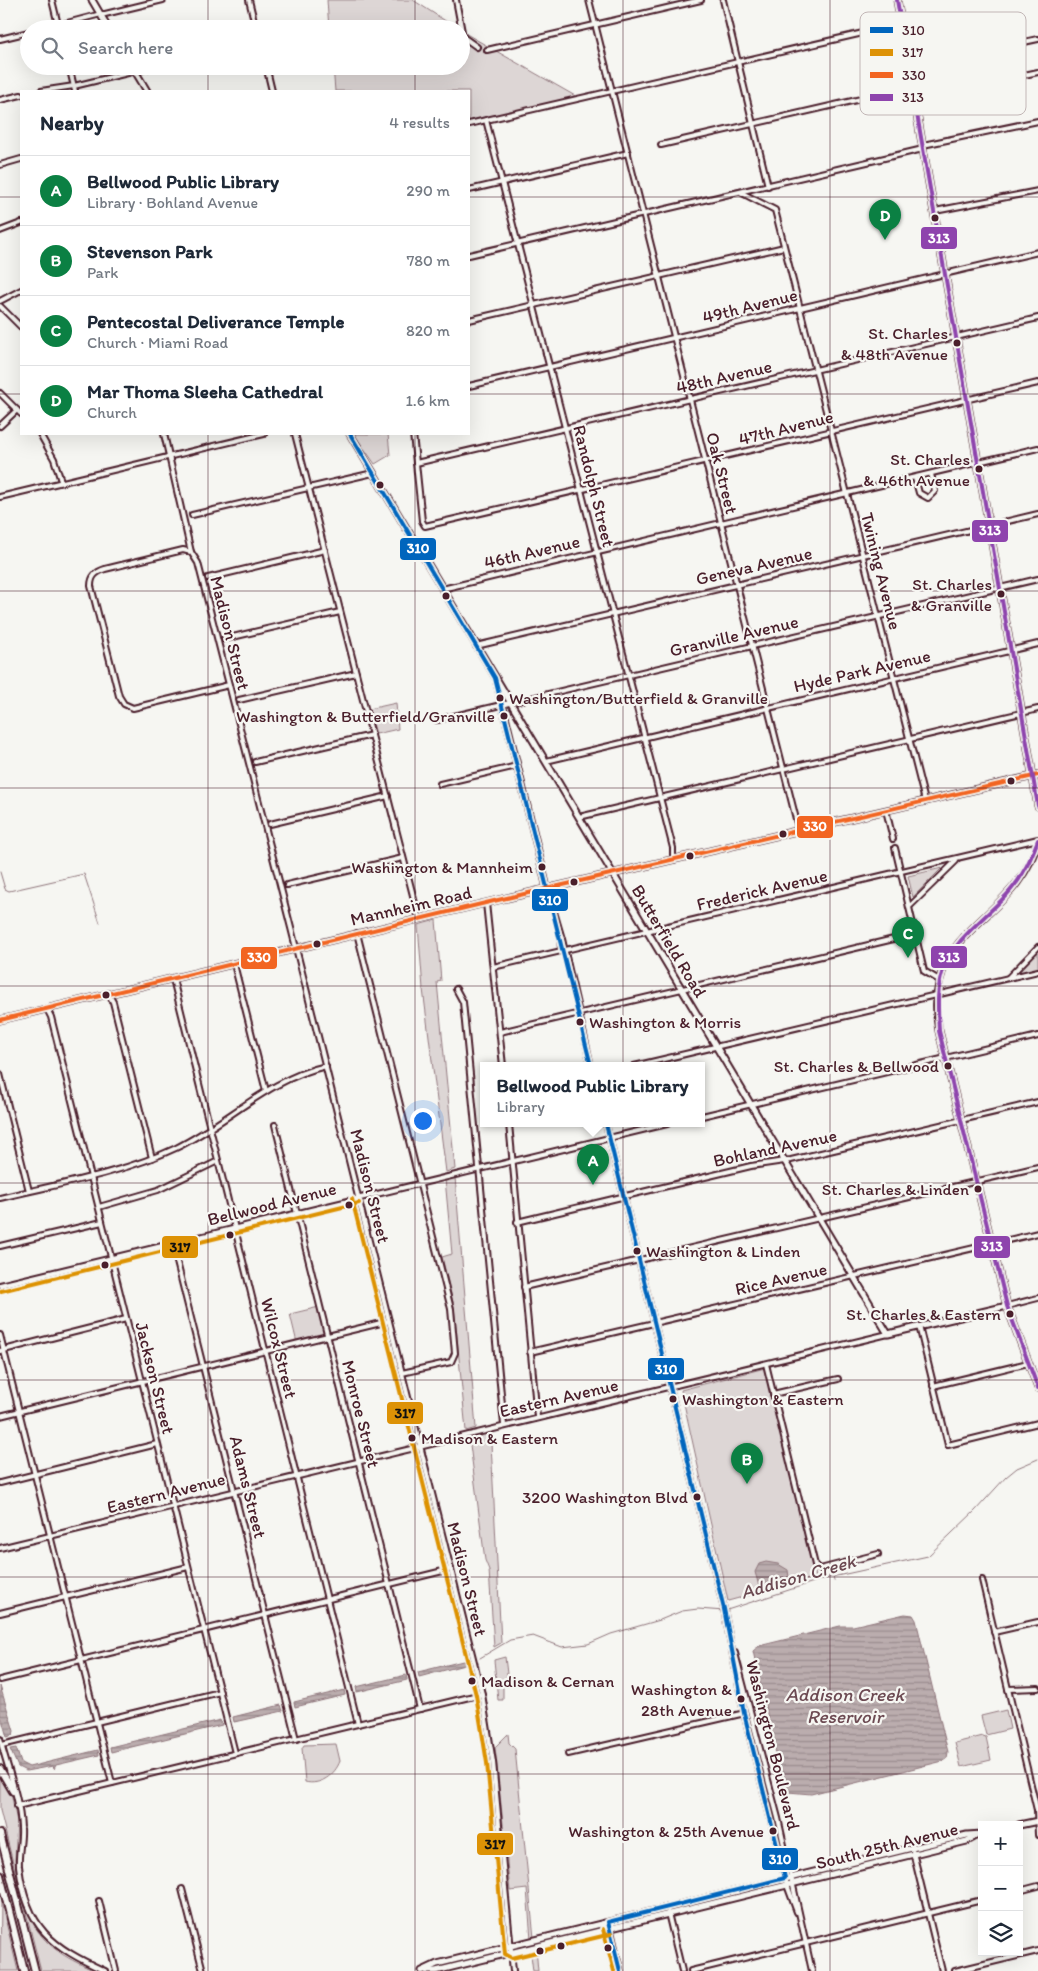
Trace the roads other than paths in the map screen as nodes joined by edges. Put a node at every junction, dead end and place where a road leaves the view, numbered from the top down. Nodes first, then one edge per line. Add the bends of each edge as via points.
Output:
1 (52, 0) edge
2 (92, 0) edge
3 (163, 0) edge
4 (249, 0) edge
5 (456, 0) edge
6 (589, 0) edge
7 (701, 0) edge
8 (723, 0) edge
9 (101, 15) junction
10 (57, 20) edge
11 (84, 20) edge
12 (104, 20) edge
13 (254, 20) edge
14 (460, 20) edge
15 (596, 25) junction
16 (860, 33) edge
17 (20, 34) edge
18 (0, 40) edge
19 (470, 42) edge
20 (477, 47) dead end
21 (487, 50) dead end
22 (737, 61) junction
23 (71, 75) edge
24 (116, 75) edge
25 (137, 75) edge
26 (268, 75) edge
27 (75, 89) edge
28 (58, 90) edge
29 (145, 90) edge
30 (272, 90) edge
31 (612, 90) junction
32 (20, 95) edge
33 (860, 99) edge
34 (0, 100) edge
35 (918, 115) edge
36 (486, 120) junction
37 (1038, 121) edge
38 (470, 124) edge
39 (754, 124) junction
40 (661, 145) dead end
41 (923, 147) junction
42 (628, 153) junction
43 (20, 159) edge
44 (0, 165) edge
45 (502, 182) junction
46 (768, 186) junction
47 (470, 190) edge
48 (1038, 190) edge
49 (742, 192) junction
50 (934, 211) junction
51 (643, 215) junction
52 (20, 223) edge
53 (0, 231) edge
54 (518, 243) junction
55 (784, 246) junction
56 (1038, 252) edge
57 (470, 255) edge
58 (945, 274) junction
59 (659, 276) junction
60 (20, 291) edge
61 (0, 301) edge
62 (533, 305) junction
63 (0, 306) edge
64 (800, 308) junction
65 (1038, 318) edge
66 (470, 320) edge
67 (20, 326) edge
68 (674, 338) junction
69 (956, 338) junction
70 (550, 367) junction
71 (816, 370) junction
72 (1038, 383) edge
73 (470, 386) edge
74 (0, 393) edge
75 (690, 399) junction
76 (967, 400) junction
77 (17, 410) junction
78 (20, 413) edge
79 (0, 426) edge
80 (566, 428) junction
81 (831, 431) junction
82 (41, 435) edge
83 (164, 435) edge
84 (260, 435) edge
85 (296, 435) edge
86 (351, 435) edge
87 (413, 435) edge
88 (1038, 448) edge
89 (170, 455) junction
90 (706, 462) junction
91 (978, 462) junction
92 (416, 463) junction
93 (373, 473) junction
94 (931, 474) junction
95 (915, 478) junction
96 (61, 481) junction
97 (310, 489) junction
98 (582, 490) junction
99 (847, 493) junction
100 (0, 496) edge
101 (1038, 514) edge
102 (192, 516) dead end
103 (721, 524) junction
104 (989, 525) junction
105 (325, 550) junction
106 (596, 551) junction
107 (191, 552) junction
108 (862, 555) junction
109 (208, 578) dead end
110 (1038, 579) edge
111 (736, 584) junction
112 (442, 588) junction
113 (1000, 588) junction
114 (340, 612) junction
115 (612, 613) junction
116 (878, 616) junction
117 (224, 639) dead end
118 (1038, 644) edge
119 (476, 646) junction
120 (752, 646) junction
121 (1011, 650) junction
122 (356, 673) junction
123 (628, 675) junction
124 (495, 678) junction
125 (894, 678) junction
126 (229, 685) junction
127 (239, 700) dead end
128 (510, 702) junction
129 (502, 704) junction
130 (768, 707) junction
131 (1038, 709) edge
132 (1022, 713) junction
133 (437, 720) dead end
134 (372, 735) junction
135 (644, 736) junction
136 (909, 739) junction
137 (546, 760) junction
138 (255, 762) dead end
139 (517, 766) junction
140 (784, 769) junction
141 (1036, 776) edge
142 (440, 784) dead end
143 (388, 796) junction
144 (660, 798) junction
145 (925, 801) junction
146 (1038, 806) edge
147 (886, 810) junction
148 (579, 817) junction
149 (270, 824) dead end
150 (799, 831) junction
151 (893, 839) dead end
152 (1038, 840) edge
153 (895, 848) dead end
154 (1036, 856) edge
155 (403, 858) junction
156 (958, 859) junction
157 (673, 860) junction
158 (901, 872) junction
159 (612, 874) junction
160 (287, 885) dead end
161 (547, 888) junction
162 (486, 903) junction
163 (909, 907) junction
164 (419, 919) junction
165 (647, 932) junction
166 (357, 933) junction
167 (915, 934) junction
168 (1038, 947) edge
169 (296, 948) junction
170 (563, 951) junction
171 (234, 964) junction
172 (493, 967) junction
173 (1038, 971) edge
174 (1008, 978) junction
175 (173, 979) junction
176 (939, 980) junction
177 (456, 989) dead end
178 (681, 989) junction
179 (109, 995) junction
180 (936, 995) junction
181 (47, 1009) junction
182 (578, 1013) junction
183 (0, 1020) edge
184 (500, 1032) junction
185 (1038, 1036) edge
186 (715, 1046) junction
187 (946, 1059) junction
188 (503, 1062) edge
189 (591, 1062) edge
190 (650, 1062) edge
191 (326, 1066) junction
192 (0, 1074) edge
193 (266, 1091) junction
194 (1038, 1102) edge
195 (750, 1104) junction
196 (705, 1115) edge
197 (960, 1120) junction
198 (275, 1125) dead end
199 (509, 1127) edge
200 (607, 1127) edge
201 (654, 1127) edge
202 (210, 1129) junction
203 (609, 1137) junction
204 (152, 1158) junction
205 (511, 1160) junction
206 (218, 1161) junction
207 (784, 1161) junction
208 (1038, 1167) edge
209 (478, 1168) junction
210 (91, 1176) junction
211 (420, 1182) junction
212 (976, 1182) junction
213 (29, 1191) junction
214 (358, 1197) junction
215 (623, 1197) junction
216 (0, 1198) edge
217 (99, 1207) junction
218 (296, 1212) junction
219 (818, 1219) junction
220 (102, 1222) junction
221 (517, 1222) junction
222 (234, 1227) junction
223 (1038, 1233) edge
224 (172, 1242) junction
225 (991, 1245) junction
226 (0, 1246) edge
227 (111, 1257) junction
228 (639, 1260) junction
229 (853, 1276) junction
230 (0, 1285) edge
231 (524, 1287) junction
232 (1038, 1298) edge
233 (1006, 1306) junction
234 (126, 1319) junction
235 (389, 1321) junction
236 (654, 1323) junction
237 (919, 1326) junction
238 (888, 1334) junction
239 (0, 1335) edge
240 (327, 1336) junction
241 (2, 1350) edge
242 (266, 1352) junction
243 (530, 1352) junction
244 (1028, 1363) junction
245 (766, 1364) junction
246 (203, 1367) junction
247 (402, 1373) junction
248 (1035, 1374) edge
249 (838, 1379) dead end
250 (142, 1382) junction
251 (670, 1386) junction
252 (934, 1386) junction
253 (1038, 1388) edge
254 (773, 1394) junction
255 (19, 1412) junction
256 (0, 1416) edge
257 (537, 1417) junction
258 (1038, 1423) edge
259 (504, 1425) junction
260 (157, 1444) junction
261 (420, 1445) junction
262 (358, 1460) junction
263 (35, 1475) junction
264 (296, 1475) junction
265 (0, 1483) edge
266 (234, 1491) junction
267 (173, 1506) junction
268 (50, 1536) junction
269 (0, 1548) edge
270 (878, 1554) dead end
271 (188, 1568) junction
272 (451, 1569) junction
273 (982, 1580) dead end
274 (389, 1584) junction
275 (66, 1598) junction
276 (327, 1600) junction
277 (0, 1613) edge
278 (266, 1616) junction
279 (1038, 1622) edge
280 (204, 1630) junction
281 (994, 1632) junction
282 (732, 1644) junction
283 (82, 1660) junction
284 (0, 1680) edge
285 (1038, 1688) edge
286 (1008, 1689) junction
287 (220, 1692) junction
288 (482, 1694) junction
289 (420, 1709) junction
290 (752, 1711) junction
291 (744, 1713) junction
292 (97, 1721) junction
293 (358, 1724) junction
294 (0, 1739) edge
295 (296, 1739) junction
296 (2, 1745) junction
297 (236, 1754) junction
298 (568, 1754) dead end
299 (0, 1769) edge
300 (112, 1783) junction
301 (13, 1791) junction
302 (17, 1806) junction
303 (1037, 1821) edge
304 (1023, 1825) edge
305 (0, 1834) edge
306 (978, 1835) edge
307 (1038, 1835) edge
308 (978, 1836) edge
309 (912, 1848) junction
310 (913, 1854) junction
311 (875, 1857) junction
312 (877, 1863) junction
313 (0, 1875) edge
314 (792, 1876) junction
315 (785, 1878) junction
316 (793, 1883) junction
317 (787, 1885) junction
318 (1038, 1886) edge
319 (182, 1889) dead end
320 (1023, 1890) edge
321 (99, 1901) dead end
322 (978, 1901) edge
323 (666, 1907) junction
324 (797, 1912) junction
325 (928, 1913) junction
326 (668, 1914) junction
327 (608, 1922) junction
328 (610, 1928) junction
329 (805, 1943) junction
330 (511, 1949) junction
331 (1038, 1951) edge
332 (24, 1971) edge
333 (35, 1971) edge
334 (104, 1971) edge
335 (116, 1971) edge
336 (203, 1971) edge
337 (424, 1971) edge
338 (513, 1971) edge
339 (620, 1971) edge
340 (682, 1971) edge
341 (691, 1971) edge
342 (812, 1971) edge
343 (942, 1971) edge
344 (955, 1971) edge

1 - 10 street
2 - 9 main road
3 - 9 street
4 - 13 street
5 - 14 street
6 - 15 street, Oak Street
7 - 15 street
8 - 22 street
9 - 11 street
9 - 12 main road
15 - 21 street
15 - 31 street, Oak Street
16 - 22 street
17 - 18 street
19 - 20 street
22 - 31 street
22 - 39 street
23 - 27 street
24 - 27 street
25 - 29 main road
26 - 30 street
27 - 28 street
31 - 36 street
31 - 42 street, Oak Street
32 - 34 street
33 - 39 street
35 - 41 main road
36 - 38 street
36 - 45 street, Randolph Street
37 - 41 street
39 - 40 street
39 - 46 street
41 - 46 street
41 - 50 main road
42 - 45 street
42 - 51 street, Oak Street
43 - 44 street
45 - 47 street
45 - 54 street, Randolph Street
46 - 49 street
48 - 50 street
49 - 51 street
49 - 55 street, Twining Avenue via 775,210
50 - 58 main road
51 - 54 street
51 - 59 street, Oak Street
52 - 53 street
54 - 57 street
54 - 62 street, Randolph Street
55 - 59 street
55 - 64 street, Twining Avenue
56 - 58 street, 49th Avenue
58 - 64 street, 49th Avenue
58 - 69 main road
59 - 62 street
59 - 68 street, Oak Street
60 - 61 street
62 - 66 street
62 - 70 street, Randolph Street
63 - 67 street
64 - 68 street, 49th Avenue
64 - 71 street, Twining Avenue
65 - 69 street, 48th Avenue
68 - 70 street, 49th Avenue
68 - 75 street, Oak Street
69 - 71 street, 48th Avenue
69 - 76 main road
70 - 73 street, 49th Avenue
70 - 80 street, Randolph Street
71 - 75 street, 48th Avenue
71 - 81 street, Twining Avenue
72 - 76 street, 47th Avenue
74 - 77 street
75 - 80 street, 48th Avenue
75 - 90 street, Oak Street
76 - 81 street, 47th Avenue
76 - 91 main road
77 - 78 street
77 - 79 street
80 - 92 street, 48th Avenue
80 - 98 street, Randolph Street
81 - 90 street, 47th Avenue
81 - 99 street, Twining Avenue
82 - 96 street via 54,459
83 - 89 street, Madison Street
84 - 89 street
85 - 97 street
86 - 93 main road, Butterfield Road
87 - 92 street
88 - 91 street, 46th Avenue
89 - 96 street
89 - 107 street, Madison Street
90 - 98 street, 47th Avenue
90 - 103 street, Oak Street
91 - 94 street, 46th Avenue
91 - 104 main road
92 - 98 street, 47th Avenue via 424,525
93 - 97 street
93 - 112 main road, Butterfield Road
94 - 95 street, 46th Avenue
94 - 95 street via 935,491 928,498 918,493
95 - 99 street, 46th Avenue
96 - 100 street
97 - 102 street
97 - 105 street
98 - 106 street, Randolph Street
99 - 103 street, 46th Avenue
99 - 108 street, Twining Avenue
101 - 104 street, Geneva Avenue
103 - 106 street, 46th Avenue
103 - 111 street, Oak Street
104 - 108 street, Geneva Avenue
104 - 113 main road
105 - 109 street
105 - 114 street
106 - 112 street, 46th Avenue
106 - 115 street, Randolph Street
107 - 126 street, Madison Street via 198,563
107 - 126 street via 183,550 94,574 91,586 119,696 126,706 136,708
108 - 111 street, Geneva Avenue
108 - 116 street, Twining Avenue
110 - 113 street, Granville Avenue
111 - 115 street, Geneva Avenue
111 - 120 street, Oak Street
112 - 119 main road, Butterfield Road
113 - 116 street, Granville Avenue
113 - 121 main road
114 - 117 street
114 - 122 street
115 - 119 street, Geneva Avenue
115 - 123 street, Randolph Street
116 - 120 street, Granville Avenue
116 - 125 street, Twining Avenue
118 - 121 street, Hyde Park Avenue
119 - 124 main road, Butterfield Road
120 - 123 street, Granville Avenue
120 - 130 street, Oak Street
121 - 125 street, Hyde Park Avenue
121 - 132 main road
122 - 127 street
122 - 134 street
123 - 128 street, Granville Avenue
123 - 135 street, Randolph Street
124 - 128 main road, Butterfield Road
124 - 129 main road
125 - 130 street, Hyde Park Avenue
125 - 136 street, Twining Avenue
126 - 169 street, Madison Street
128 - 129 street, Granville Avenue
128 - 137 main road, Butterfield Road
129 - 133 street, Granville Avenue
129 - 139 main road
130 - 135 street, Hyde Park Avenue
130 - 140 street, Oak Street
131 - 132 street
132 - 136 street
132 - 141 main road
134 - 138 street
134 - 143 street
135 - 137 street, Hyde Park Avenue
135 - 144 street, Randolph Street
136 - 140 street
136 - 145 street, Twining Avenue
137 - 148 main road, Butterfield Road
139 - 142 street
139 - 161 main road
140 - 144 street
140 - 150 street, Oak Street
141 - 145 main road, Mannheim Road
141 - 146 main road
143 - 149 street
143 - 155 street
144 - 148 street
144 - 157 street, Randolph Street
145 - 147 main road, Mannheim Road
147 - 150 main road, Mannheim Road
147 - 151 street
148 - 159 main road, Butterfield Road
150 - 157 main road, Mannheim Road
152 - 154 main road
152 - 156 street, Frederick Avenue
153 - 158 street
154 - 176 main road via 1017,884 951,951
155 - 160 street
155 - 164 street
156 - 158 street, Frederick Avenue
156 - 163 street
157 - 159 main road, Mannheim Road
158 - 163 street
158 - 165 street, Frederick Avenue
159 - 161 main road, Mannheim Road
159 - 165 main road, Butterfield Road
161 - 162 main road, Mannheim Road
161 - 170 street
162 - 164 main road, Mannheim Road
162 - 172 street
163 - 167 street
164 - 166 main road, Mannheim Road
165 - 170 street, Frederick Avenue
165 - 178 main road, Butterfield Road
166 - 169 main road, Mannheim Road
166 - 211 street
167 - 176 street via 924,971
167 - 178 street
168 - 174 street
169 - 171 main road, Mannheim Road
169 - 191 street, Madison Street
170 - 172 street, Frederick Avenue
170 - 182 street
171 - 175 main road, Mannheim Road
171 - 193 street
172 - 184 street
173 - 174 street
174 - 180 street
175 - 179 main road, Mannheim Road
175 - 202 street, Wilcox Street
176 - 180 main road
177 - 209 street via 463,1002
178 - 182 street
178 - 186 main road, Butterfield Road
179 - 181 main road, Mannheim Road
179 - 204 street
180 - 186 street
180 - 187 main road via 936,1017
181 - 183 main road, Mannheim Road
181 - 210 street, Jackson Street
182 - 184 street
182 - 189 street
184 - 188 street
185 - 187 street
186 - 190 street
186 - 195 main road, Butterfield Road
187 - 195 street
187 - 197 main road
191 - 193 street via 295,1074
191 - 214 street, Madison Street
192 - 213 street
193 - 202 street
194 - 197 street, Bohland Avenue
195 - 196 street
195 - 207 main road, Butterfield Road
197 - 207 street, Bohland Avenue
197 - 212 main road
198 - 218 street, Monroe Street
199 - 205 street
200 - 203 street, Washington Boulevard
201 - 203 street, Bellwood Avenue
202 - 204 street
202 - 206 street, Wilcox Street
203 - 205 street, Bellwood Avenue
203 - 215 street, Washington Boulevard
204 - 210 street
205 - 209 street, Bellwood Avenue
205 - 221 street
206 - 217 street via 158,1190
206 - 222 street, Wilcox Street
207 - 215 street, Bohland Avenue
207 - 219 main road, Butterfield Road
208 - 212 street
209 - 211 street, Bellwood Avenue
209 - 259 street
210 - 213 street
210 - 217 street, Jackson Street
211 - 214 street, Bellwood Avenue
211 - 247 street via 451,1309 455,1353 451,1362
212 - 219 street
212 - 225 main road
213 - 216 street
214 - 218 street, Bellwood Avenue
214 - 235 street, Madison Street
215 - 221 street, Bohland Avenue
215 - 228 street, Washington Boulevard
217 - 220 street, Jackson Street
218 - 222 street, Bellwood Avenue
218 - 240 street, Monroe Street
219 - 228 street
219 - 229 main road, Butterfield Road
220 - 226 street
220 - 227 street, Jackson Street
221 - 231 street
222 - 224 street, Bellwood Avenue
222 - 242 street, Wilcox Street
223 - 225 street, Rice Avenue
224 - 227 street, Bellwood Avenue
224 - 246 street, Adams Street
225 - 229 street, Rice Avenue
225 - 233 main road
227 - 230 street, Bellwood Avenue
227 - 234 street, Jackson Street
228 - 231 street
228 - 236 street, Washington Boulevard
229 - 236 street, Rice Avenue
229 - 238 main road, Butterfield Road
231 - 243 street
232 - 233 street, Eastern Avenue
233 - 237 main road, Eastern Avenue
233 - 244 main road
234 - 241 street
234 - 250 street, Jackson Street
235 - 240 street
235 - 247 street, Madison Street
236 - 243 street, Rice Avenue
236 - 251 street, Washington Boulevard
237 - 238 main road, Eastern Avenue
237 - 252 street
238 - 245 street, Eastern Avenue
239 - 241 street
240 - 242 street
240 - 262 street, Monroe Street
241 - 255 street
242 - 246 street
242 - 264 street, Wilcox Street
243 - 257 street
244 - 248 main road
244 - 252 street
245 - 251 street, Eastern Avenue
245 - 254 street
246 - 250 street
246 - 266 street, Adams Street
247 - 261 street, Madison Street
248 - 253 main road
249 - 254 street
250 - 255 street
250 - 260 street, Jackson Street
251 - 257 street, Eastern Avenue
251 - 282 street, Washington Boulevard
252 - 258 street via 948,1445
254 - 270 street via 815,1566 820,1568
255 - 256 street
255 - 263 street
257 - 259 street, Eastern Avenue
259 - 261 street, Eastern Avenue
260 - 263 street
260 - 267 street, Jackson Street
261 - 262 street, Eastern Avenue
261 - 272 street, Madison Street
262 - 264 street, Eastern Avenue
262 - 274 street, Monroe Street
263 - 265 street
263 - 268 street
264 - 266 street, Eastern Avenue
264 - 276 street, Wilcox Street
266 - 267 street, Eastern Avenue
266 - 278 street, Adams Street
267 - 268 street, Eastern Avenue
267 - 271 street, Jackson Street
268 - 269 street, Eastern Avenue
268 - 275 street
271 - 275 street
271 - 280 street, Jackson Street
272 - 274 street
272 - 288 street, Madison Street
273 - 281 street
274 - 276 street
274 - 289 street, Monroe Street
275 - 277 street
275 - 283 street
276 - 278 street
276 - 293 street, Wilcox Street
278 - 280 street
278 - 295 street, Adams Street
279 - 281 street
280 - 283 street
280 - 287 street, Jackson Street
281 - 286 street
282 - 290 street, Washington Boulevard
282 - 291 street, Washington Boulevard
283 - 284 street
283 - 292 street
285 - 286 street
286 - 303 street
287 - 292 street
287 - 297 street, Jackson Street
288 - 289 street
288 - 330 street, Madison Street via 493,1762
289 - 293 street
290 - 291 street
290 - 314 street, Washington Boulevard
291 - 298 street
291 - 315 street, Washington Boulevard
292 - 296 street
292 - 300 street
293 - 295 street
294 - 296 street
295 - 297 street
296 - 301 street
297 - 300 street
299 - 301 highway
300 - 302 street
301 - 302 street
302 - 334 street via 22,1828 20,1866 35,1918 58,1947
303 - 304 main road
303 - 307 street
305 - 333 highway
306 - 309 main road, South 25th Avenue
308 - 310 main road, South 25th Avenue via 968,1841
309 - 310 street
309 - 311 main road, South 25th Avenue
310 - 312 main road, South 25th Avenue
310 - 325 street
311 - 312 main road
311 - 314 main road, South 25th Avenue
312 - 316 main road, South 25th Avenue
313 - 332 highway
314 - 315 main road, South 25th Avenue
314 - 316 street, Washington Boulevard
315 - 317 street, Washington Boulevard
315 - 323 main road, South 25th Avenue
316 - 317 main road, South 25th Avenue
316 - 324 street, Washington Boulevard
317 - 324 street, Washington Boulevard
317 - 326 main road, South 25th Avenue
318 - 320 street
319 - 336 street
321 - 335 street
322 - 325 street
323 - 326 street
323 - 327 main road, South 25th Avenue
324 - 329 street, Washington Boulevard
325 - 329 street
325 - 343 street
326 - 328 main road, South 25th Avenue
326 - 340 street
327 - 328 main road
327 - 330 main road, South 25th Avenue
328 - 330 main road, South 25th Avenue
328 - 339 main road
329 - 341 street
329 - 342 street, Washington Boulevard
330 - 337 main road, South 25th Avenue via 436,1971
330 - 338 street, Madison Street
331 - 344 street

